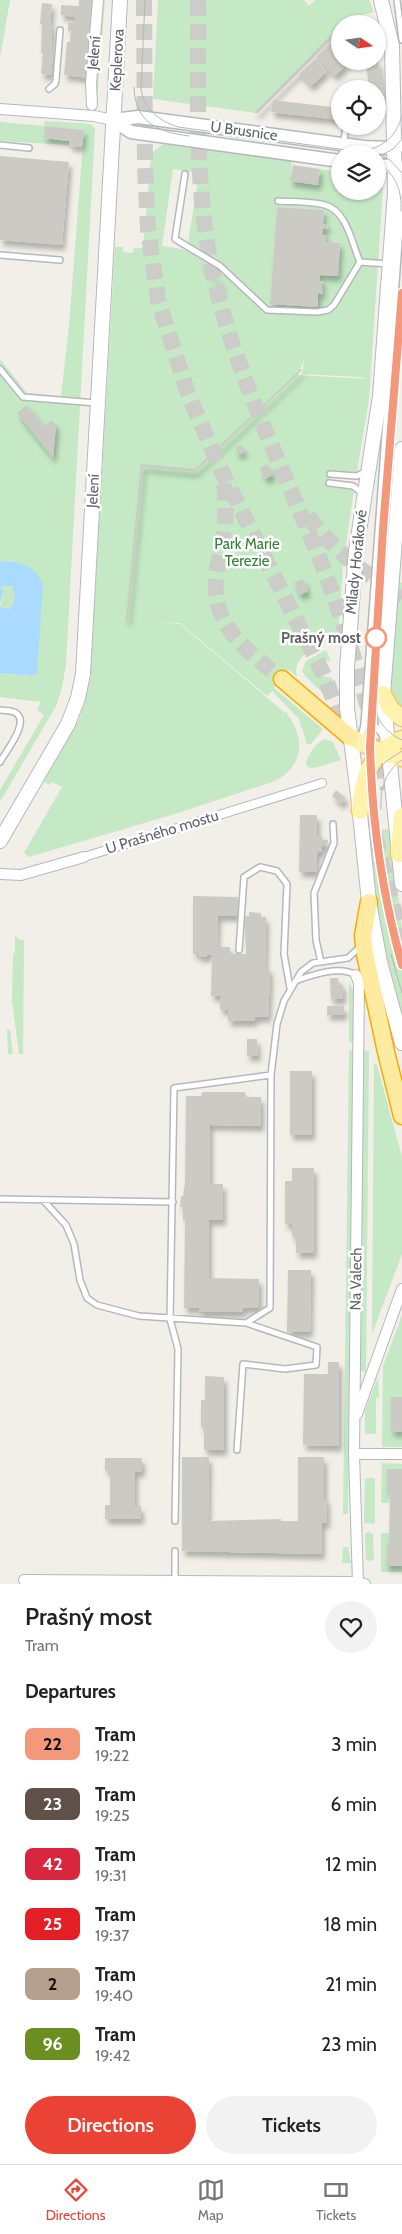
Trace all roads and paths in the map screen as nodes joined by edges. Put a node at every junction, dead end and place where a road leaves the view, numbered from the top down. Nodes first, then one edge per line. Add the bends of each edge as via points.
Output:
1 (98, 0) edge
2 (120, 0) edge
3 (382, 0) edge
4 (397, 0) edge
5 (60, 30) dead end
6 (402, 40) edge
7 (49, 89) dead end
8 (92, 105) dead end
9 (0, 109) edge
10 (113, 120) junction
11 (0, 146) edge
12 (398, 146) edge
13 (331, 147) edge
14 (29, 148) dead end
15 (331, 160) edge
16 (398, 168) edge
17 (184, 174) dead end
18 (278, 201) dead end
19 (402, 201) edge
20 (0, 255) edge
21 (60, 260) dead end
22 (360, 262) junction
23 (390, 264) junction
24 (402, 293) edge
25 (0, 369) edge
26 (98, 404) junction
27 (402, 449) edge
28 (369, 467) junction
29 (330, 474) dead end
30 (329, 483) dead end
31 (364, 496) junction
32 (282, 679) tunnel mouth
33 (366, 686) junction
34 (383, 694) junction
35 (0, 710) edge
36 (402, 718) edge
37 (355, 739) junction
38 (392, 747) edge
39 (0, 762) edge
40 (322, 783) dead end
41 (360, 810) junction
42 (402, 816) edge
43 (333, 824) dead end
44 (0, 841) edge
45 (398, 854) junction
46 (84, 857) joint
47 (0, 874) edge
48 (402, 884) edge
49 (368, 902) junction
50 (364, 942) junction
51 (240, 950) dead end
52 (321, 962) junction
53 (356, 975) joint
54 (295, 981) junction
55 (290, 989) junction
56 (402, 1043) edge
57 (271, 1075) junction
58 (402, 1116) edge
59 (0, 1199) edge
60 (43, 1200) junction
61 (173, 1202) junction
62 (402, 1289) edge
63 (170, 1319) junction
64 (246, 1323) junction
65 (371, 1375) junction
66 (355, 1382) junction
67 (354, 1422) junction
68 (237, 1450) dead end
69 (354, 1454) junction
70 (402, 1454) edge
71 (175, 1520) dead end
72 (175, 1551) dead end
73 (24, 1580) dead end
74 (175, 1583) edge
75 (312, 1583) edge
76 (360, 1583) edge

1 - 8 street, Jelení
2 - 10 main road, Keplerova
3 - 12 main road, Milady Horákové via 392,46
4 - 6 lane
5 - 7 lane via 56,80
9 - 10 street, U Brusnice
10 - 13 street, U Brusnice via 138,117
10 - 15 street, U Brusnice via 132,132
10 - 26 main road, Jelení
11 - 14 lane
12 - 16 main road, Milady Horákové
16 - 23 main road, Milady Horákové
17 - 22 lane via 175,239 220,266 267,310 328,310
18 - 22 lane via 332,207 344,221
19 - 33 lane
20 - 21 lane
22 - 23 lane
23 - 28 main road, Milady Horákové via 380,396
24 - 34 lane via 374,668
25 - 26 lane via 23,397
26 - 44 main road, Jelení via 81,689 62,735
27 - 34 main road
28 - 29 lane via 359,476
28 - 31 main road, Milady Horákové
30 - 31 lane via 351,485
31 - 37 main road, Milady Horákové via 356,551 347,668 347,708
32 - 37 highway
33 - 37 lane via 364,724
33 - 38 lane via 369,714
34 - 36 main road via 391,709
34 - 38 main road
35 - 39 lane via 15,713 21,722
37 - 38 main road
37 - 41 main road, Milady Horákové via 353,760
38 - 41 main road via 375,757 366,775
38 - 45 main road
40 - 46 street, U Prašného mostu
41 - 49 main road, Milady Horákové
42 - 45 main road
43 - 52 lane via 334,843 314,893 316,940
45 - 48 main road
46 - 47 street, U Prašného mostu via 21,875
49 - 50 highway
49 - 56 main road, Milady Horákové
50 - 52 lane via 348,958
50 - 58 highway via 373,996
51 - 55 lane via 244,877 260,867 277,871 286,884 284,954
52 - 54 lane via 307,967
53 - 54 lane via 324,972
53 - 66 street, Na Valech via 359,983
54 - 55 lane
55 - 57 lane via 276,1024
57 - 61 lane via 174,1088
57 - 64 lane via 270,1308
59 - 60 lane
60 - 61 lane
60 - 63 lane via 66,1225 87,1298 117,1312
61 - 63 lane
62 - 65 street
63 - 64 lane
63 - 71 lane via 178,1348
64 - 68 lane via 317,1347 316,1365 285,1369 242,1364
65 - 66 street
65 - 67 street
66 - 67 street, Na Valech
67 - 69 street, Na Valech
69 - 70 street
69 - 76 street, Na Valech
72 - 74 lane
73 - 74 street
74 - 75 street
75 - 76 street

